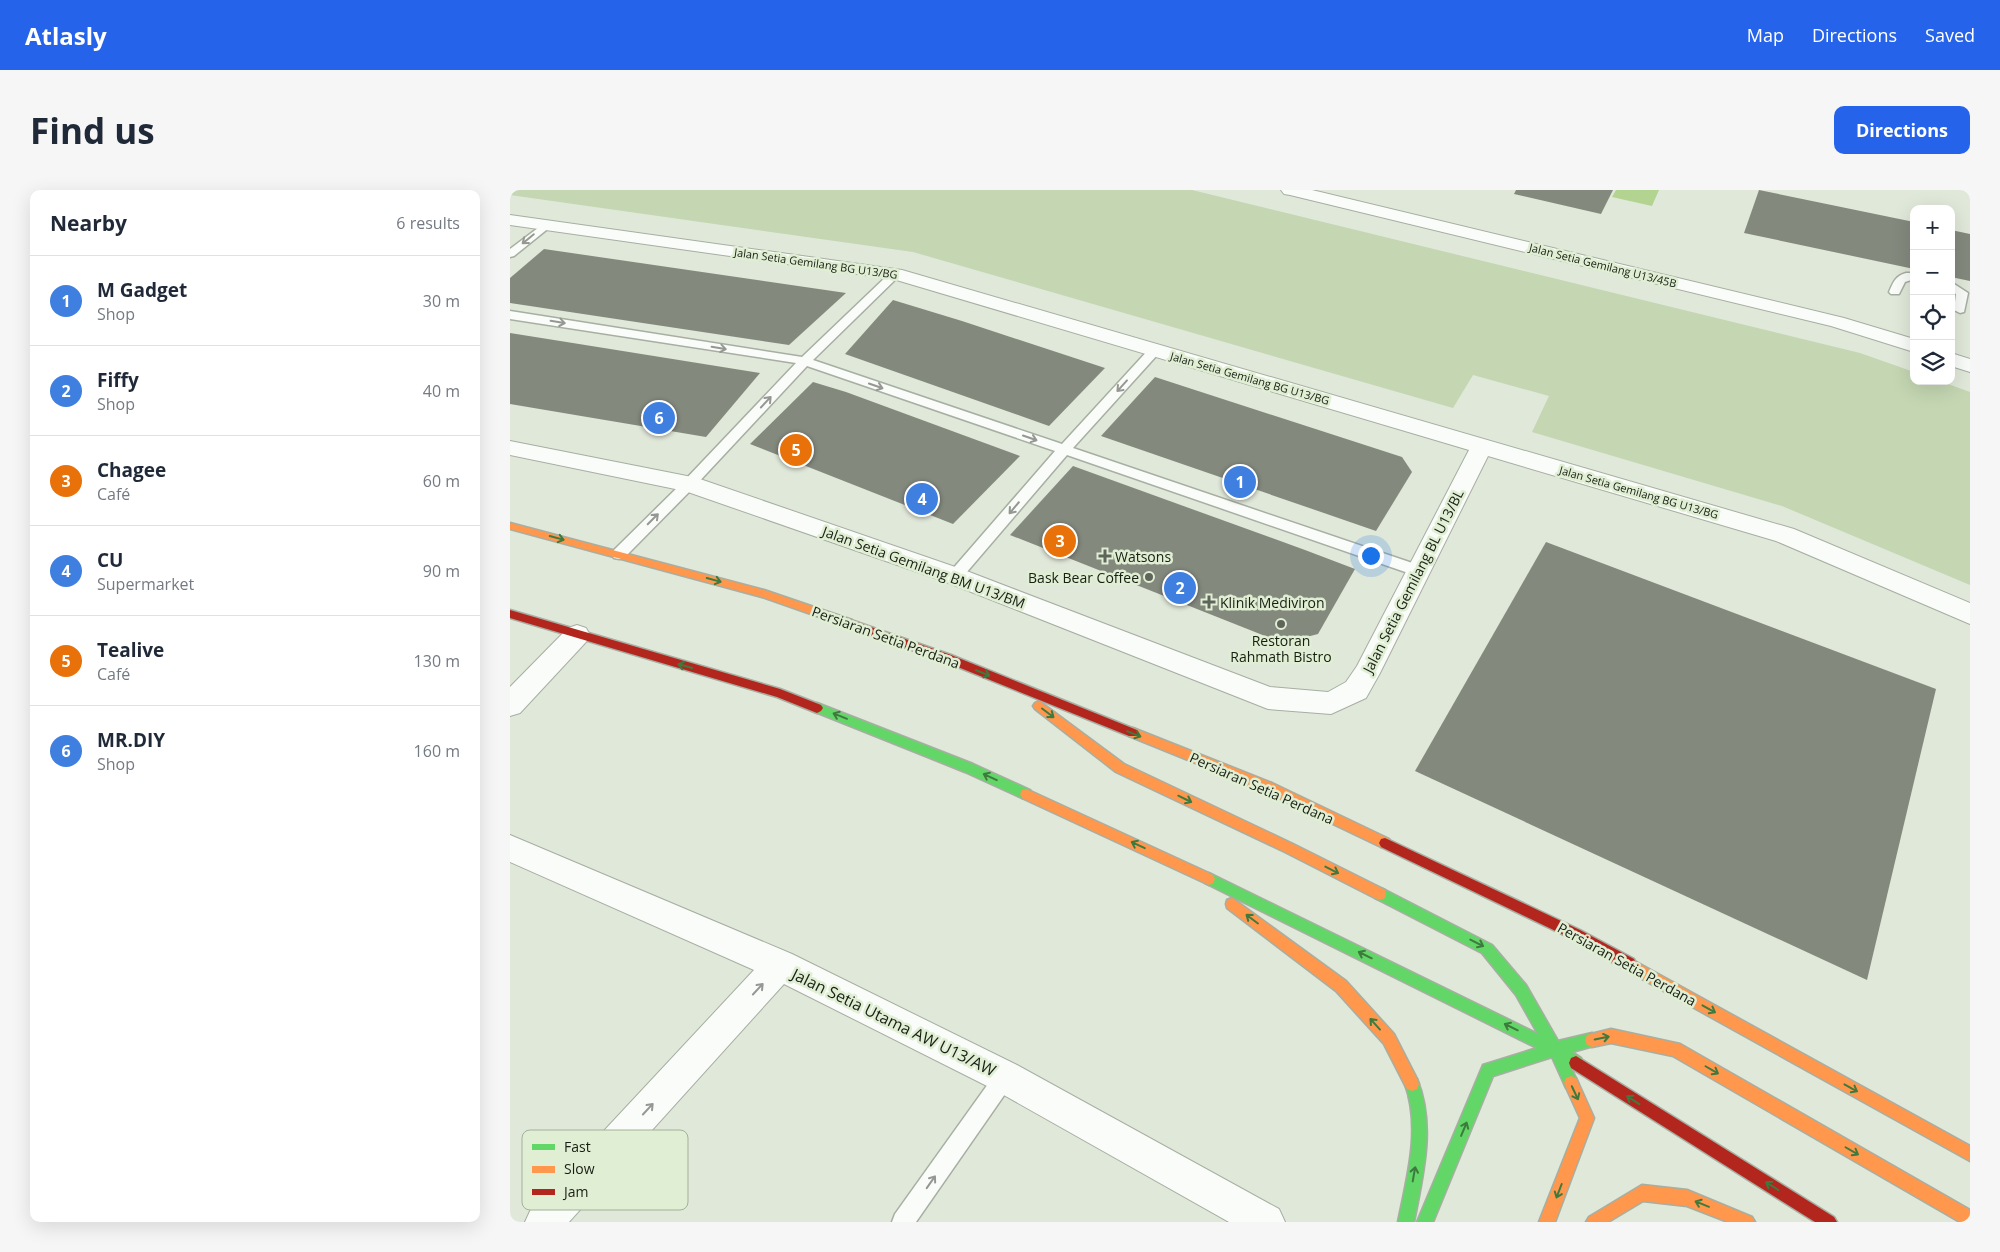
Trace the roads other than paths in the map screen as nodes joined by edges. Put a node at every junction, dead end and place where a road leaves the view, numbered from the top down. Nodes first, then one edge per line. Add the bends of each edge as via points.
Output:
1 (1290, 190) edge
2 (510, 220) edge
3 (546, 225) junction
4 (510, 254) edge
5 (895, 274) junction
6 (1910, 276) edge
7 (1955, 288) edge
8 (1894, 292) dead end
9 (1960, 310) dead end
10 (510, 315) edge
11 (1910, 345) edge
12 (1154, 350) junction
13 (1955, 360) edge
14 (805, 361) junction
15 (1970, 366) edge
16 (1482, 446) junction
17 (510, 448) edge
18 (1064, 450) junction
19 (689, 484) junction
20 (510, 526) edge
21 (619, 554) junction
22 (1420, 572) junction
23 (955, 576) junction
24 (510, 614) edge
25 (1970, 614) edge
26 (577, 636) junction
27 (1010, 684) junction
28 (1331, 703) joint
29 (510, 705) edge
30 (510, 848) edge
31 (1182, 866) junction
32 (780, 965) junction
33 (1555, 1048) junction
34 (1005, 1077) junction
35 (628, 1130) edge
36 (1970, 1154) edge
37 (555, 1210) edge
38 (1970, 1219) edge
39 (1262, 1221) edge
40 (544, 1222) edge
41 (903, 1222) edge
42 (1406, 1222) edge
43 (1425, 1222) edge
44 (1547, 1222) edge
45 (1594, 1222) edge
46 (1747, 1222) edge
47 (1829, 1222) edge

1 - 11 street, Jalan Setia Gemilang U13/45B via 1828,320
2 - 3 street, Jalan Setia Gemilang BG U13/BG
3 -> 4 lane
3 - 5 street, Jalan Setia Gemilang BG U13/BG
5 - 12 street, Jalan Setia Gemilang BG U13/BG
5 - 14 lane
6 - 8 lane via 1900,278
7 - 9 lane via 1962,292
10 -> 14 lane
12 - 16 street, Jalan Setia Gemilang BG U13/BG
12 -> 18 lane
13 - 15 street
14 -> 18 lane
19 -> 14 lane
16 - 22 street, Jalan Setia Gemilang BL U13/BL
16 - 25 street, Jalan Setia Gemilang BG U13/BG via 1785,535
17 - 19 street, Jalan Setia Gemilang BM U13/BM
18 - 22 lane
18 -> 23 lane
21 -> 19 lane
19 - 23 street, Jalan Setia Gemilang BM U13/BM
20 -> 21 main road, Persiaran Setia Perdana
21 -> 27 main road, Persiaran Setia Perdana via 764,594 947,658
22 - 28 street, Jalan Setia Gemilang BL U13/BL via 1356,690
23 - 28 street, Jalan Setia Gemilang BM U13/BM via 1268,698
24 - 26 main road
26 - 29 street
31 -> 26 main road via 970,768 780,693
27 -> 33 main road via 1120,768 1289,848 1487,949 1522,990
27 -> 36 main road, Persiaran Setia Perdana via 1268,787 1575,934
30 - 32 street, Jalan Setia Utama AW U13/AW
33 -> 31 main road
42 -> 31 main road via 1419,1149 1419,1107 1414,1088 1389,1039 1341,986
32 - 34 street, Jalan Setia Utama AW U13/AW
35 -> 32 street
33 -> 38 main road via 1611,1036 1675,1048
43 -> 33 main road via 1488,1070
33 -> 44 main road via 1587,1118
47 -> 33 main road
34 - 39 street, Jalan Setia Utama AW U13/AW
41 -> 34 lane
40 -> 37 street
46 -> 45 main road via 1687,1198 1642,1193

